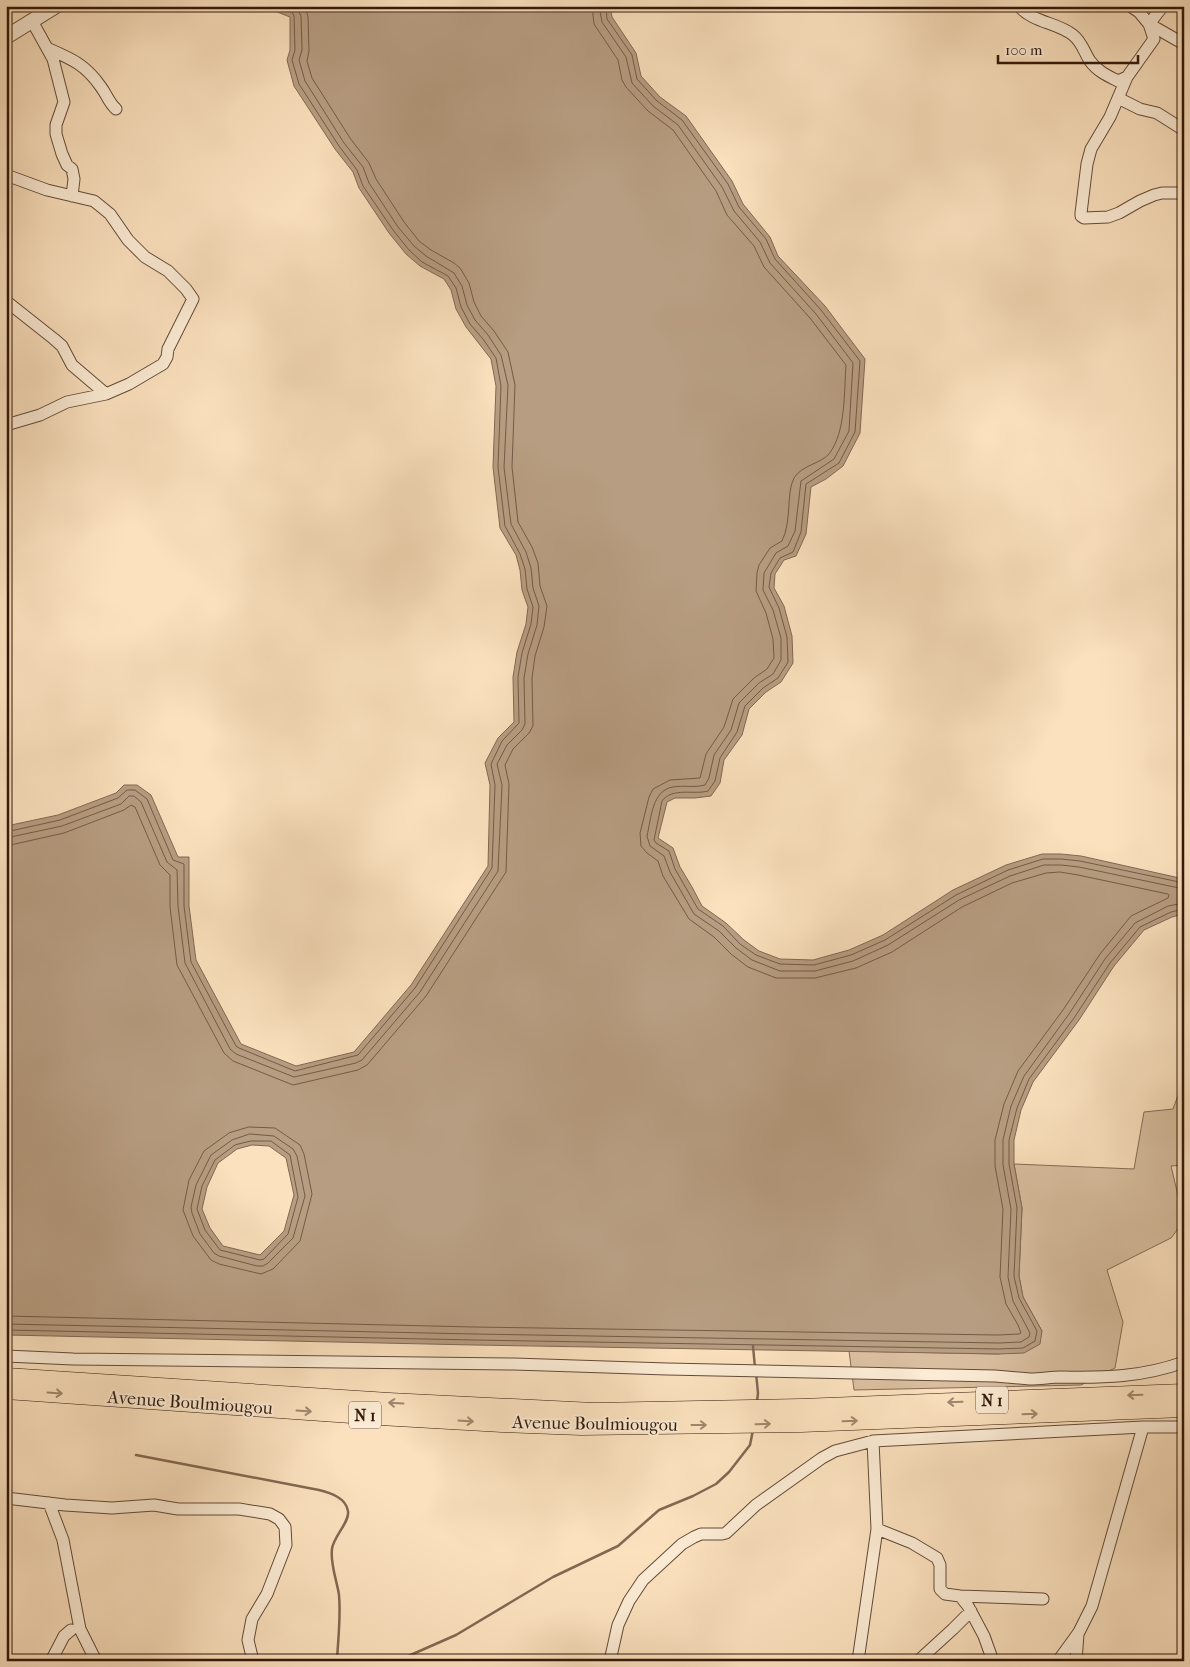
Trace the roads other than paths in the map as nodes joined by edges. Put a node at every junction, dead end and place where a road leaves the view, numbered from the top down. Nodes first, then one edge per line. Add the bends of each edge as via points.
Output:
1 (56, 6) edge
2 (1019, 6) edge
3 (1163, 6) edge
4 (1181, 6) edge
5 (1136, 8) edge
6 (1184, 9) edge
7 (32, 21) junction
8 (1149, 24) junction
9 (6, 37) edge
10 (1184, 44) edge
11 (49, 49) junction
12 (1127, 76) junction
13 (1118, 98) junction
14 (116, 110) dead end
15 (1184, 130) edge
16 (6, 174) edge
17 (1184, 193) edge
18 (72, 196) junction
19 (6, 300) edge
20 (106, 394) junction
21 (6, 424) edge
22 (6, 1356) edge
23 (1184, 1362) edge
24 (6, 1377) edge
25 (6, 1390) edge
26 (1184, 1394) edge
27 (1184, 1408) edge
28 (801, 1415) junction
29 (724, 1417) junction
30 (1143, 1427) junction
31 (1184, 1427) edge
32 (873, 1441) junction
33 (6, 1498) edge
34 (49, 1503) junction
35 (877, 1529) junction
36 (960, 1596) junction
37 (1043, 1599) dead end
38 (971, 1611) junction
39 (76, 1630) junction
40 (1079, 1632) junction
41 (51, 1661) edge
42 (96, 1661) edge
43 (253, 1661) edge
44 (610, 1661) edge
45 (858, 1661) edge
46 (918, 1661) edge
47 (993, 1661) edge
48 (1058, 1661) edge
49 (1076, 1661) edge

1 - 7 street
2 - 12 street via 1028,15 1076,37 1090,61 1108,77 1118,81
3 - 8 street
4 - 6 street
5 - 8 street
7 - 9 street
7 - 11 street
8 - 10 street
8 - 12 street via 1154,39
11 - 14 street via 82,64
11 - 18 street via 64,102 56,134 67,165 72,169
12 - 13 street
13 - 15 street via 1162,116
13 - 17 street via 1089,154 1082,216 1090,219 1108,216 1148,197
16 - 18 street
18 - 20 street via 101,206 128,240 145,257 168,271 193,299 163,364
19 - 20 street via 54,338 72,365
20 - 21 street via 67,402 40,415
22 - 23 street via 533,1364 1031,1379 1128,1375
29 -> 24 highway, Avenue Boulmiougou / N 1 via 389,1402
25 -> 29 highway, Avenue Boulmiougou / N 1 via 581,1426
26 -> 28 highway, Avenue Boulmiougou / N 1
28 -> 27 highway, Avenue Boulmiougou / N 1
28 - 29 highway, Avenue Boulmiougou / N 1
30 - 31 street
30 - 32 street
30 - 40 street via 1099,1586
32 - 35 street
32 - 44 street via 835,1451 822,1458 756,1505 726,1532 701,1534 682,1544 637,1587 618,1626
33 - 34 street
34 - 39 street via 63,1540 77,1617
34 - 43 street via 112,1508 154,1505 178,1509 239,1509 270,1514 279,1519 285,1527 286,1545 268,1594 252,1619 248,1640
35 - 36 street via 912,1543 937,1558 940,1589 948,1595
35 - 45 street
36 - 37 street
36 - 38 street
38 - 46 street
38 - 47 street
39 - 41 street via 64,1636
39 - 42 street via 88,1641
40 - 48 street
40 - 49 street

